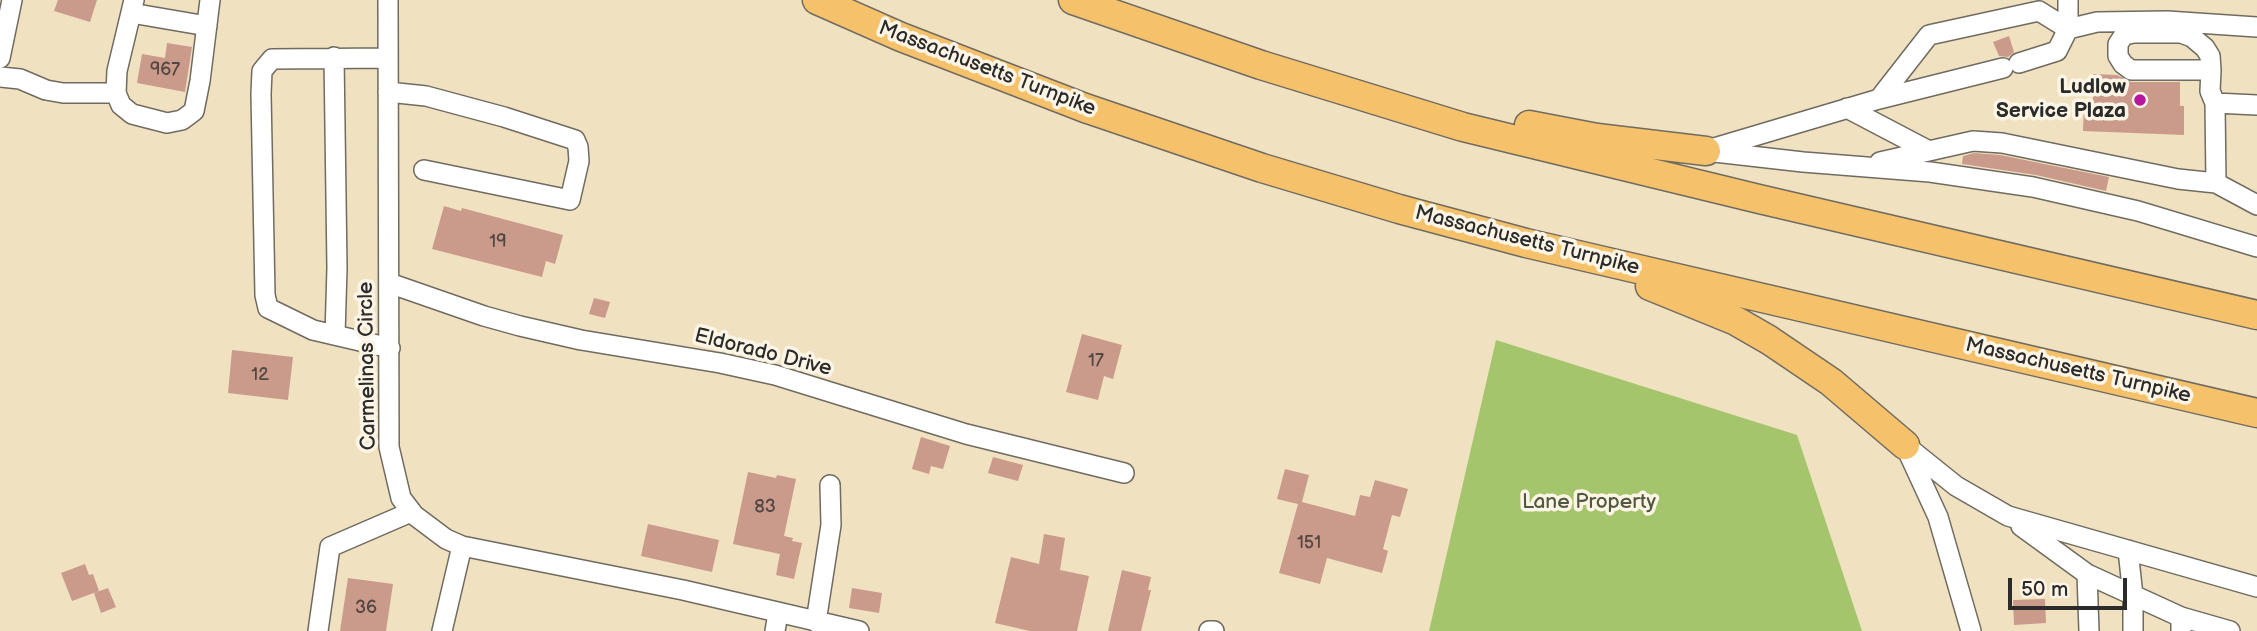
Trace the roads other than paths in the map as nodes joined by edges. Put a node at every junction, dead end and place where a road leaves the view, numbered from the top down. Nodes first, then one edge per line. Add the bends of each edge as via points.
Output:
1 (12, 0) edge
2 (209, 0) edge
3 (388, 0) edge
4 (1073, 0) edge
5 (2068, 0) edge
6 (132, 6) edge
7 (830, 6) edge
8 (207, 26) junction
9 (2257, 27) edge
10 (2068, 29) junction
11 (334, 57) junction
12 (0, 58) edge
13 (387, 58) junction
14 (2211, 71) dead end
15 (1293, 75) junction
16 (0, 77) edge
17 (116, 93) junction
18 (387, 93) junction
19 (1879, 99) junction
20 (2215, 103) junction
21 (2257, 105) edge
22 (1847, 108) junction
23 (1706, 150) junction
24 (1929, 150) junction
25 (1864, 166) junction
26 (424, 170) dead end
27 (2216, 183) junction
28 (2257, 205) edge
29 (2257, 247) edge
30 (1546, 248) junction
31 (389, 283) junction
32 (2257, 315) edge
33 (335, 335) junction
34 (390, 348) junction
35 (2257, 413) edge
36 (1905, 445) junction
37 (1124, 473) dead end
38 (830, 485) dead end
39 (411, 512) junction
40 (2008, 516) junction
41 (462, 545) junction
42 (2129, 550) junction
43 (2087, 574) junction
44 (2257, 587) edge
45 (2133, 596) junction
46 (777, 622) edge
47 (816, 622) junction
48 (2181, 624) edge
49 (318, 631) edge
50 (442, 631) edge
51 (859, 631) edge
52 (1971, 631) edge
53 (2089, 631) edge
54 (2133, 631) edge
55 (2230, 631) edge

1 - 12 street
2 - 8 street
3 - 13 street, Carmelinas Circle
4 - 15 highway
5 - 10 street
6 - 8 street
6 - 17 street
7 - 30 highway, Massachusetts Turnpike via 1015,82 1199,147 1399,209
8 - 17 street via 194,111 167,123 132,114
9 - 10 street via 2167,21 2097,22
10 - 19 street via 2057,51
10 - 19 street via 2039,11 1929,34
11 - 13 street
11 - 33 street
11 - 33 street via 272,59 262,71 261,94 268,308 297,324
13 - 18 street, Carmelinas Circle
14 - 20 street
15 - 23 highway via 1597,138
15 - 32 highway via 1489,133
16 - 17 street via 63,93
18 - 26 street via 426,96 504,117 575,140 578,147 570,200
18 - 31 street, Carmelinas Circle
19 - 22 street
20 - 21 street
20 - 27 street
22 - 23 street
22 - 24 street
23 - 25 street
24 - 25 street
24 - 27 street via 1972,141 2002,143
25 - 29 street via 2033,187 2138,211
27 - 28 street
30 - 35 highway, Massachusetts Turnpike
30 - 36 highway via 1747,328 1831,382
31 - 34 street, Carmelinas Circle
31 - 37 street, Eldorado Drive via 520,326 775,375 966,434
33 - 34 street
34 - 39 street, Carmelinas Circle via 389,447 401,498
36 - 40 street via 1956,486
36 - 52 street via 1938,517
38 - 47 street via 831,525
39 - 41 street, Carmelinas Circle via 429,528
39 - 49 street via 330,547
40 - 42 street
40 - 43 street
41 - 46 street, Carmelinas Circle via 684,590
41 - 50 street
42 - 44 street
42 - 45 street
43 - 45 street
43 - 53 street
45 - 48 street
45 - 54 street
46 - 47 street, Carmelinas Circle
47 - 51 street, Carmelinas Circle
48 - 55 street

